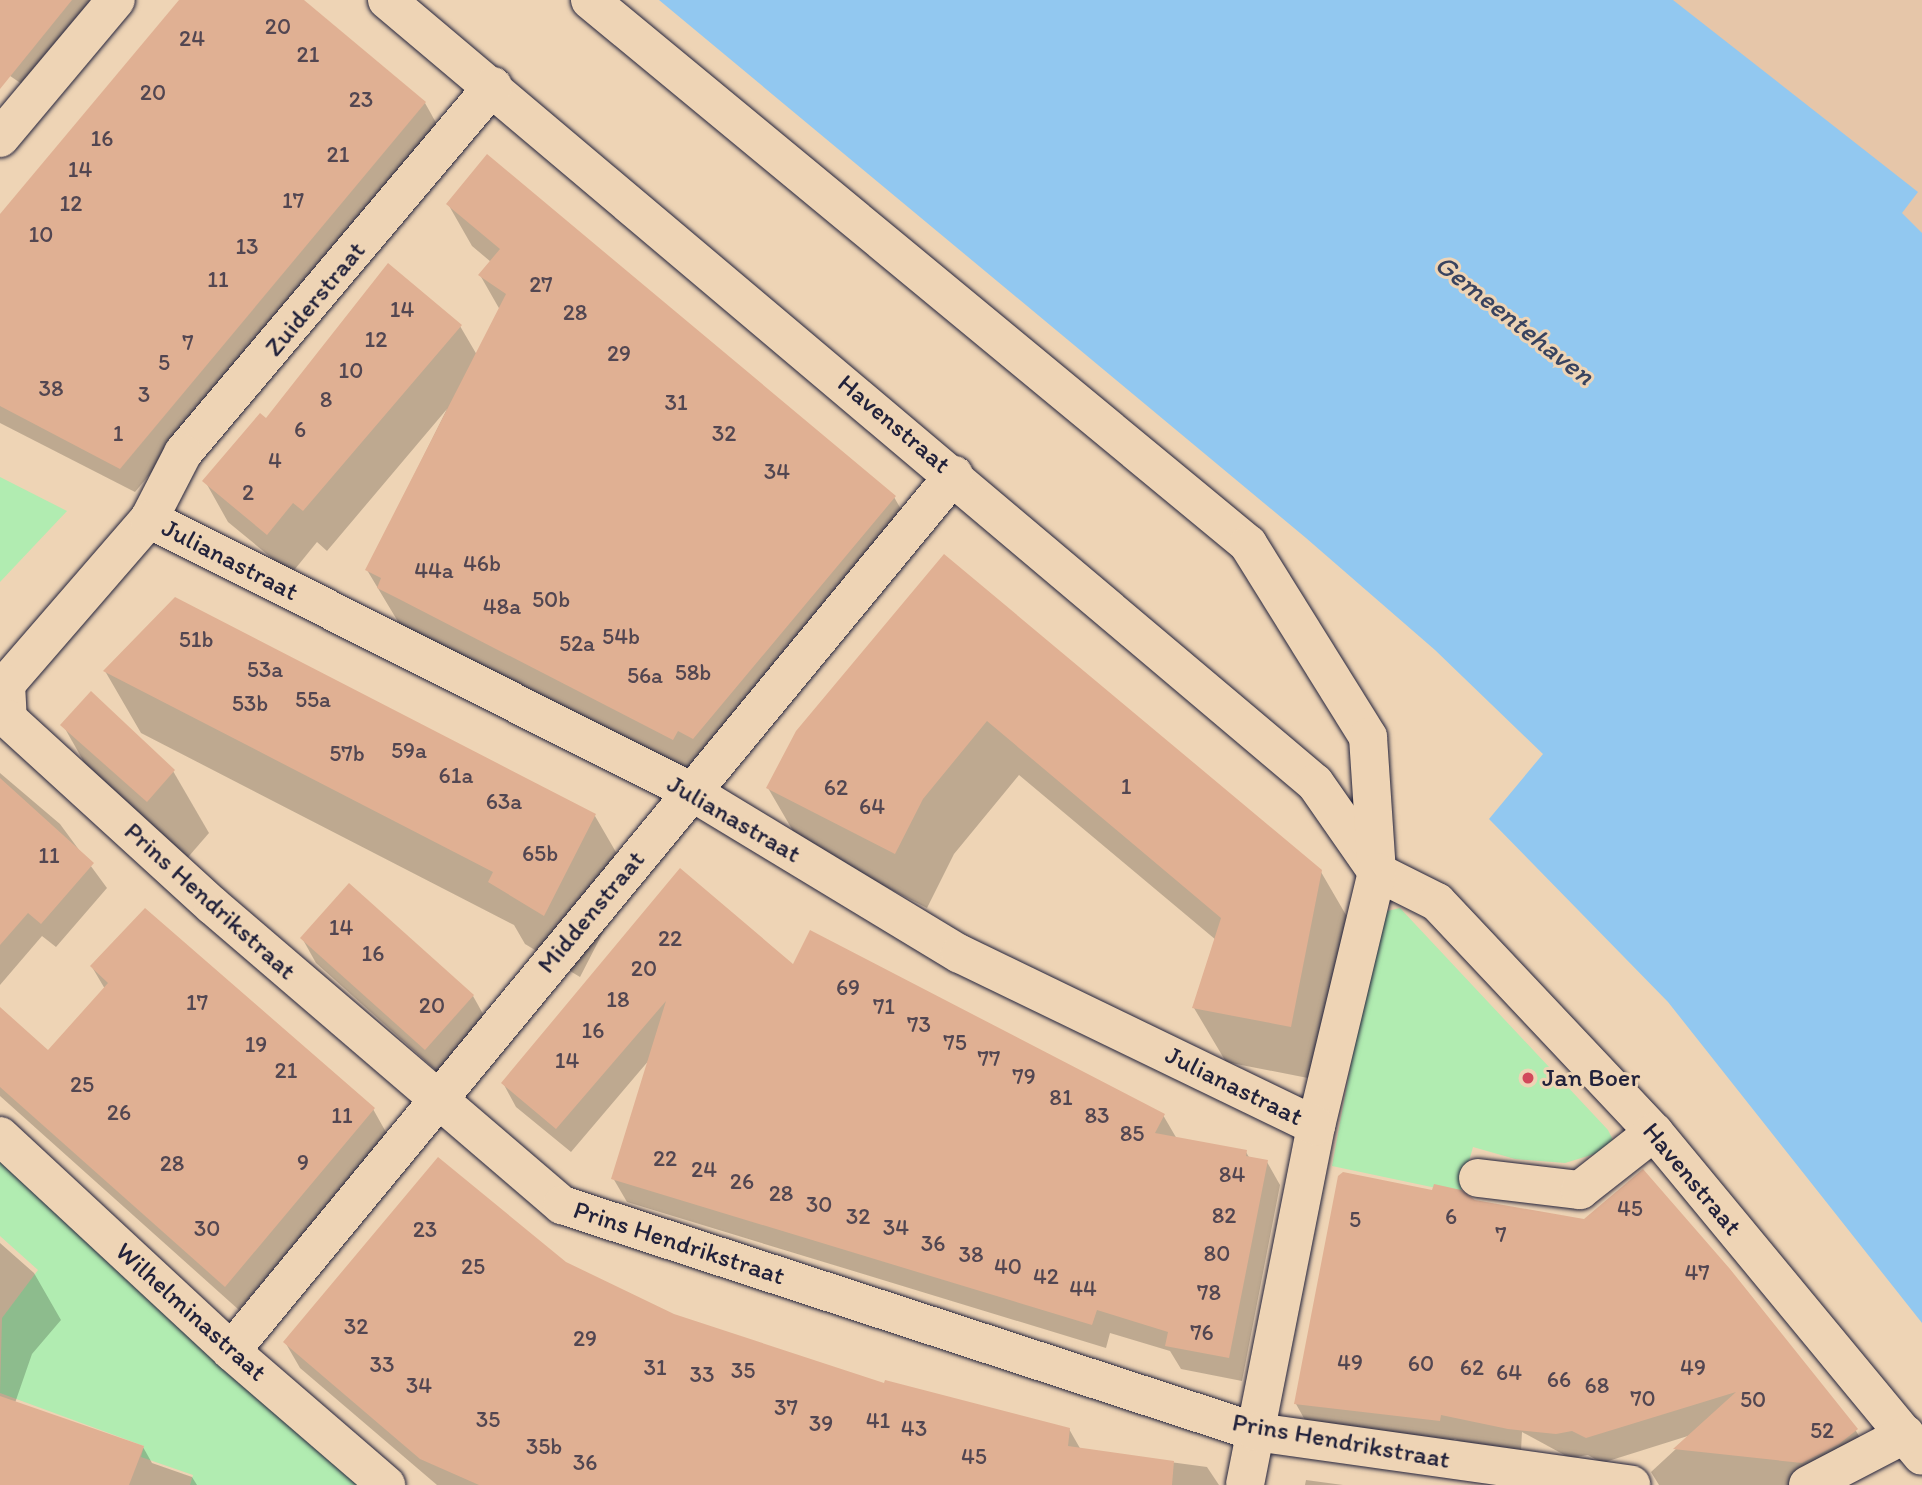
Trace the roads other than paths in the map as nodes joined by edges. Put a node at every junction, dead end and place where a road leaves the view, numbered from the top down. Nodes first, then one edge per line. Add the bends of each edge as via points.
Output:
1 (116, 0) edge
2 (387, 0) edge
3 (590, 0) edge
4 (494, 86) junction
5 (6, 120) edge
6 (954, 475) junction
7 (149, 519) junction
8 (692, 792) junction
9 (1377, 872) junction
10 (434, 1099) junction
11 (1316, 1126) junction
12 (1654, 1132) junction
13 (0, 1136) edge
14 (1478, 1178) dead end
15 (231, 1351) junction
16 (1256, 1432) junction
17 (1914, 1445) edge
18 (386, 1485) edge
19 (1245, 1485) edge
20 (1632, 1485) edge
21 (1808, 1485) edge

1 - 5 street
2 - 4 street, Havenstraat
3 - 9 street via 1248,544 1368,737
4 - 6 street, Havenstraat
4 - 7 street, Zuiderstraat via 183,453
6 - 8 street, Middenstraat
6 - 9 street, Havenstraat via 1315,783
7 - 8 street, Julianastraat
7 - 10 street, Prins Hendrikstraat via 6,684 8,719
8 - 10 street, Middenstraat
8 - 11 street, Julianastraat via 960,954
9 - 11 street
9 - 12 street, Havenstraat via 1437,902
10 - 15 street, Middenstraat
10 - 16 street, Prins Hendrikstraat via 562,1205
11 - 16 street
12 - 14 street via 1580,1190
12 - 17 street, Havenstraat
13 - 15 street, Wilhelminastraat
15 - 18 street, Wilhelminastraat
16 - 19 street
16 - 20 street, Prins Hendrikstraat
17 - 21 street

